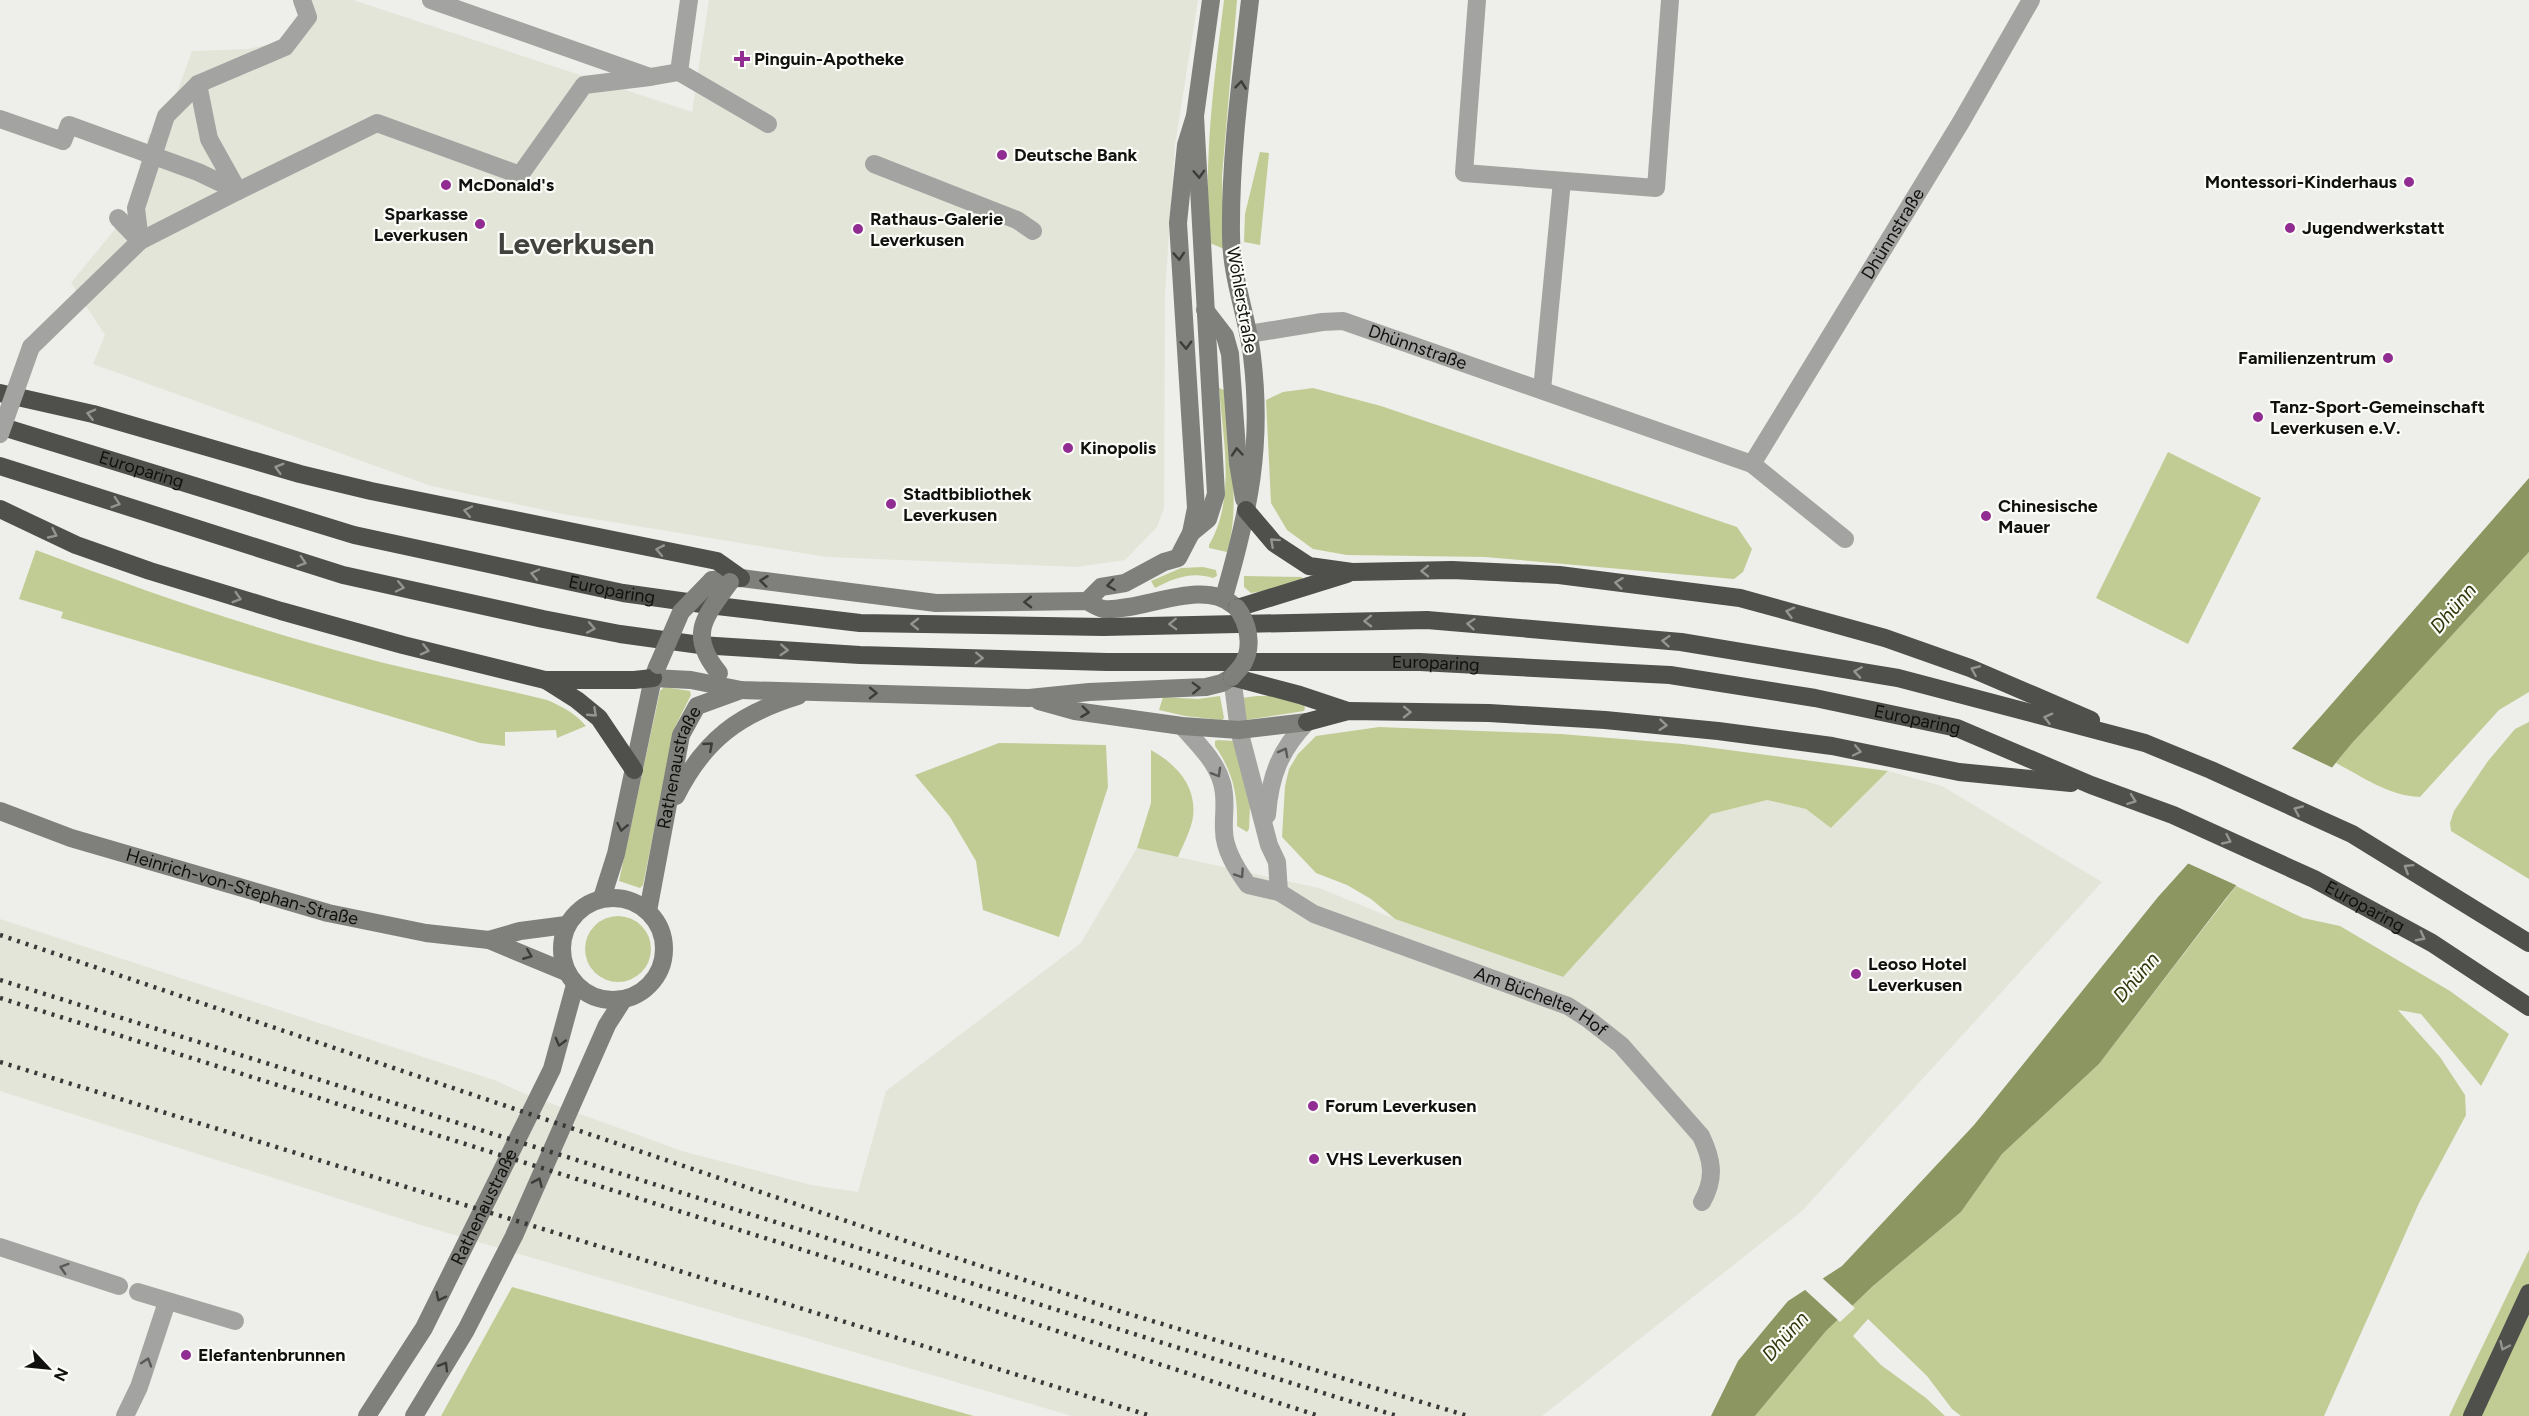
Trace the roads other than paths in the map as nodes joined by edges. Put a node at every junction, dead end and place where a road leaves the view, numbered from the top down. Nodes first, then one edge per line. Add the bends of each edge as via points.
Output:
1 (302, 0) edge
2 (431, 0) edge
3 (688, 0) edge
4 (1211, 0) edge
5 (1250, 0) edge
6 (1477, 0) edge
7 (1670, 0) edge
8 (2031, 0) edge
9 (679, 72) junction
10 (650, 77) junction
11 (198, 84) junction
12 (1196, 116) junction
13 (0, 119) edge
14 (768, 124) dead end
15 (152, 154) junction
16 (874, 164) dead end
17 (1562, 181) junction
18 (238, 190) junction
19 (118, 218) dead end
20 (1033, 231) dead end
21 (140, 241) junction
22 (1181, 287) junction
23 (1206, 311) junction
24 (1249, 334) junction
25 (1542, 390) junction
26 (0, 393) edge
27 (0, 426) edge
28 (0, 434) edge
29 (1752, 464) junction
30 (0, 466) edge
31 (0, 509) edge
32 (1246, 510) junction
33 (1191, 533) junction
34 (1845, 539) dead end
35 (1352, 572) junction
36 (727, 580) junction
37 (1087, 601) junction
38 (1230, 602) junction
39 (656, 672) junction
40 (1232, 677) junction
41 (545, 680) junction
42 (741, 690) junction
43 (814, 692) junction
44 (1029, 698) junction
45 (1348, 711) junction
46 (1307, 722) junction
47 (1182, 726) junction
48 (1239, 730) junction
49 (2145, 743) junction
50 (634, 770) junction
51 (2091, 785) junction
52 (0, 811) edge
53 (667, 813) junction
54 (1266, 828) junction
55 (1280, 892) junction
56 (602, 898) junction
57 (648, 911) junction
58 (566, 925) junction
59 (489, 939) junction
60 (2529, 943) edge
61 (571, 979) junction
62 (623, 1000) junction
63 (2529, 1007) edge
64 (1702, 1202) dead end
65 (0, 1246) edge
66 (119, 1286) dead end
67 (138, 1292) dead end
68 (2529, 1293) edge
69 (167, 1302) junction
70 (235, 1322) dead end
71 (125, 1416) edge
72 (367, 1416) edge
73 (414, 1416) edge
74 (2472, 1416) edge

1 - 11 street via 308,16 285,47
2 - 10 street
3 - 9 street
4 - 12 main road, Wöhlerstraße
24 -> 5 main road, Wöhlerstraße via 1233,265 1231,236 1235,143
6 - 17 street via 1464,173
7 - 17 street via 1656,188
8 - 29 street, Dhünnstraße
9 - 10 street
9 - 14 street
10 - 18 street via 584,85 520,175 378,123
11 - 15 street via 166,116
11 - 18 street via 209,139
12 -> 22 main road, Wöhlerstraße via 1185,146 1179,194
12 -> 23 main road, Wöhlerstraße
13 - 15 street via 63,141 69,125
15 - 18 street
15 - 21 street via 136,208
16 - 20 street via 1017,220
17 - 25 street
18 - 21 street
19 - 21 street
21 - 28 street, bridge via 31,347
22 - 23 main road
22 -> 33 main road, Wöhlerstraße via 1196,508
32 -> 23 main road via 1238,463 1230,354 1225,336
23 - 33 main road, Wöhlerstraße via 1216,494 1208,519
24 - 25 street, Dhünnstraße via 1343,321
24 - 32 main road, Wöhlerstraße via 1257,438
25 - 29 street, Dhünnstraße
36 -> 26 highway via 717,561 371,491 93,414
49 -> 27 highway, Europaring via 1898,678 1681,642 1427,620 1103,627 860,623 623,593 354,535
29 - 34 street, Dhünnstraße
30 -> 51 highway, Europaring via 343,575 620,634 700,645 860,655 1107,662 1420,662 1670,675 1815,698 1957,728
31 -> 41 highway via 76,545 161,575 403,645
35 -> 32 highway via 1310,566 1289,555
32 - 38 main road, Wöhlerstraße
33 -> 37 main road, Wöhlerstraße via 1178,558 1125,583 1101,587
35 - 38 highway via 1277,596
49 -> 35 highway via 1970,668 1886,638 1740,598 1559,575 1452,570
37 -> 36 main road via 936,603
36 - 39 main road, bridge via 681,612
36 - 42 main road, bridge via 700,633 706,658
37 - 38 main road via 1101,609 1192,595
38 - 40 main road, bridge via 1249,632 1244,662
39 - 41 highway
39 - 42 main road
39 - 50 main road
44 -> 40 main road via 1206,687
40 - 45 highway
40 - 48 street
41 -> 50 highway via 599,718
42 - 43 main road
42 - 53 main road, Rathenaustraße via 697,706 681,735
43 -> 44 main road
53 -> 43 main road via 685,777 712,743 768,705
44 -> 47 main road via 1075,711
45 - 46 highway
45 -> 51 highway via 1489,713 1706,729 1832,746 1959,772
46 - 48 main road
54 -> 46 street via 1275,769 1290,740
47 - 48 main road
47 -> 55 street, Am Büchelter Hof via 1206,753 1222,782 1224,832 1233,865 1248,885
48 - 54 street
60 -> 49 highway, Europaring via 2352,834
50 -> 56 main road
51 -> 63 highway, Europaring via 2173,815 2314,879 2432,943
52 - 59 main road, Heinrich-von-Stephan-Straße via 71,838 317,910 426,933
53 - 57 main road, Rathenaustraße
54 - 55 street via 1277,862
55 - 64 street, Am Büchelter Hof via 1314,914 1517,986 1568,1006 1588,1019 1622,1045 1701,1136 1712,1174
56 - 57 main road via 634,902
56 - 58 main road via 585,906
57 - 62 main road via 660,926 663,963 654,981
58 - 59 main road, Heinrich-von-Stephan-Straße
58 - 61 main road via 562,951
59 -> 61 main road, Heinrich-von-Stephan-Straße
61 - 62 main road via 589,995 605,1001
61 -> 72 main road, Rathenaustraße via 552,1069 424,1328
73 -> 62 main road, Rathenaustraße via 466,1330 514,1236 607,1025
66 -> 65 street
67 - 69 street
68 -> 74 highway
69 - 70 street
71 -> 69 street via 139,1387

